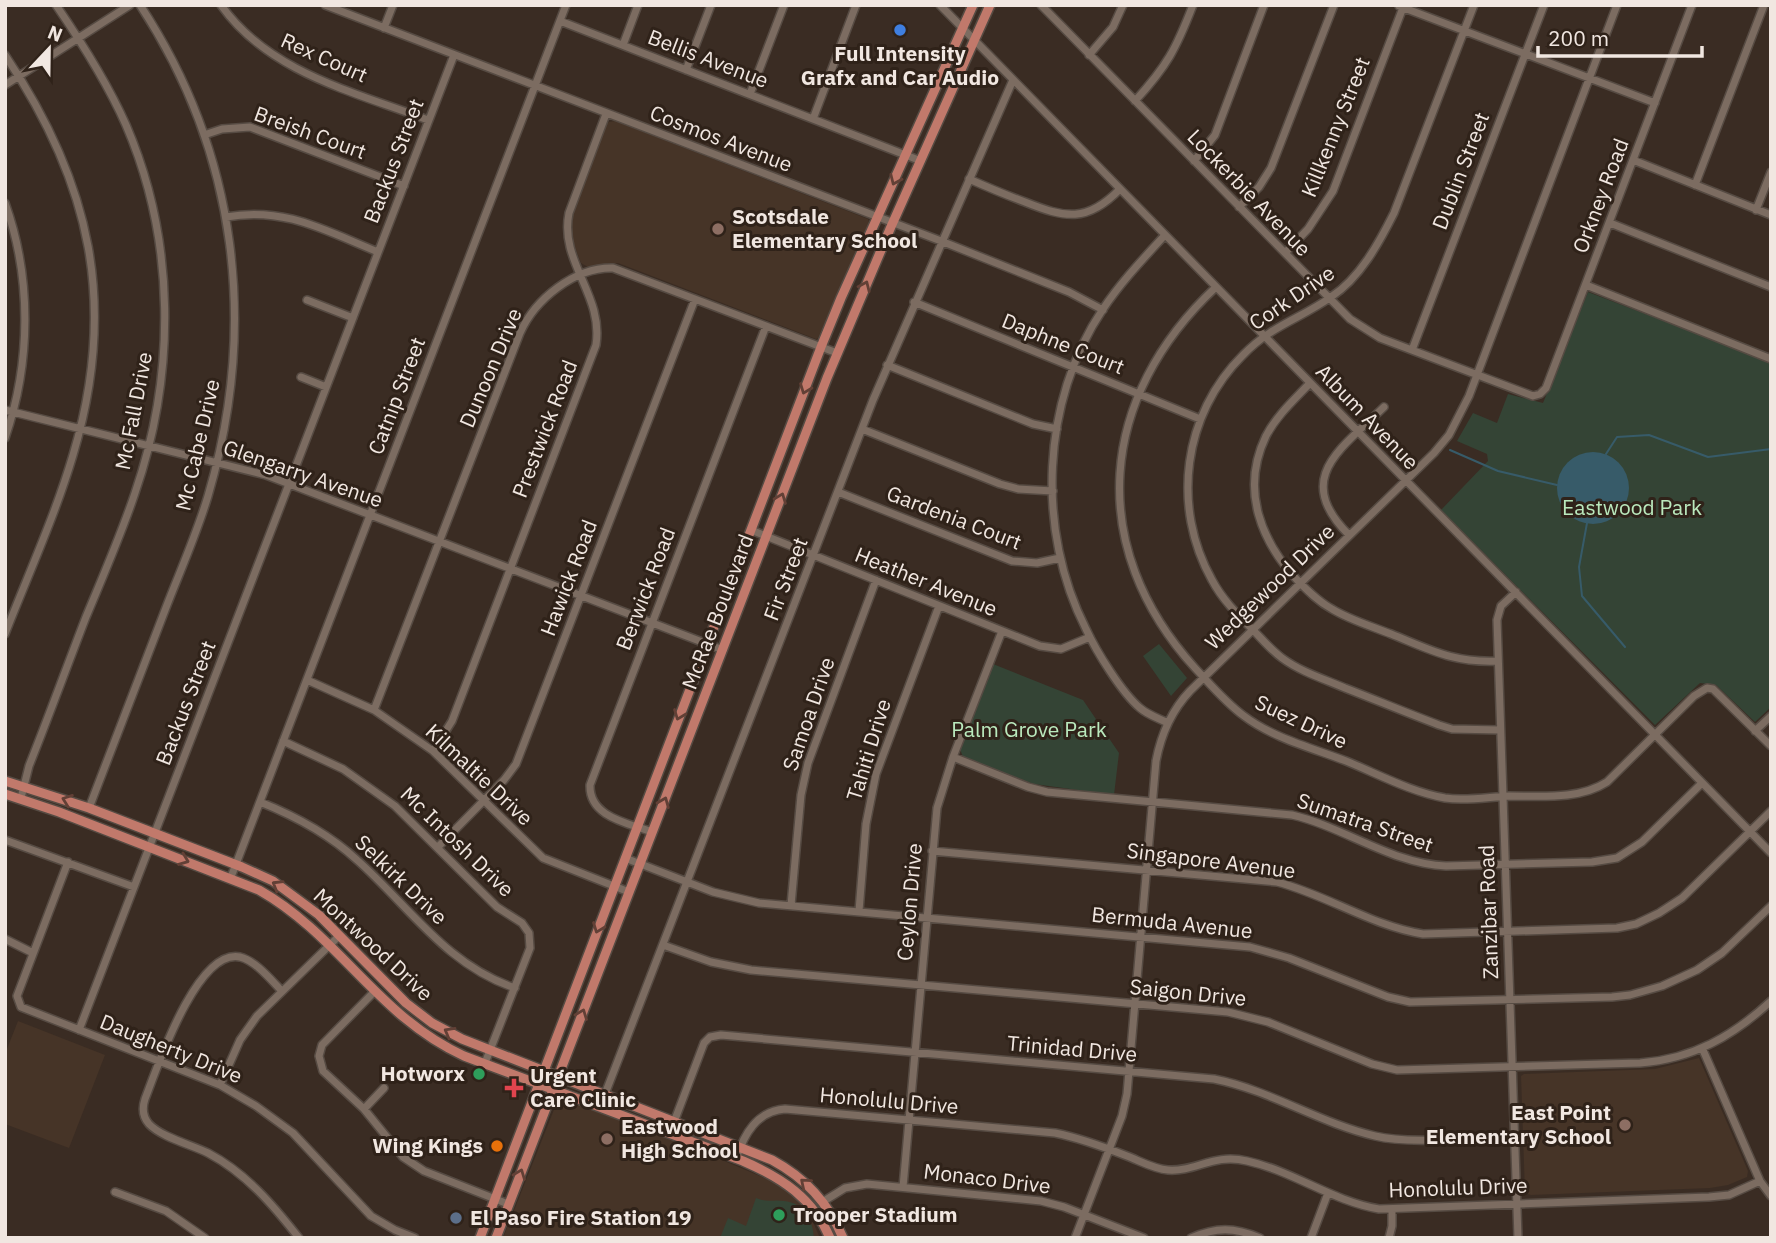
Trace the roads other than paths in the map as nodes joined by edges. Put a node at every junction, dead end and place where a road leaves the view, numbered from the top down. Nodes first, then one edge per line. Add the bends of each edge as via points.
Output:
1 (56, 5) edge
2 (130, 5) edge
3 (140, 5) edge
4 (221, 5) edge
5 (325, 5) edge
6 (393, 5) edge
7 (566, 5) edge
8 (638, 5) edge
9 (711, 5) edge
10 (784, 5) edge
11 (856, 5) edge
12 (940, 5) edge
13 (973, 5) edge
14 (990, 5) edge
15 (1123, 5) edge
16 (1193, 5) edge
17 (1264, 5) edge
18 (1334, 5) edge
19 (1474, 5) edge
20 (1544, 5) edge
21 (1618, 5) edge
22 (1692, 5) edge
23 (1764, 5) edge
24 (1044, 6) edge
25 (1402, 6) edge
26 (560, 21) junction
27 (384, 28) junction
28 (962, 28) junction
29 (1464, 30) junction
30 (78, 39) junction
31 (975, 41) junction
32 (623, 46) junction
33 (1525, 54) junction
34 (5, 55) edge
35 (454, 55) junction
36 (1089, 55) junction
37 (686, 70) junction
38 (19, 76) junction
39 (1590, 78) junction
40 (1013, 80) junction
41 (5, 85) edge
42 (535, 86) junction
43 (750, 94) junction
44 (931, 99) junction
45 (1135, 101) junction
46 (1655, 103) junction
47 (946, 106) junction
48 (606, 114) junction
49 (813, 119) junction
50 (428, 120) junction
51 (204, 135) junction
52 (906, 155) junction
53 (1633, 160) junction
54 (921, 161) junction
55 (1194, 161) junction
56 (1771, 172) edge
57 (969, 179) junction
58 (1695, 185) junction
59 (404, 186) junction
60 (1119, 189) junction
61 (5, 203) edge
62 (1239, 207) junction
63 (1756, 210) junction
64 (1771, 215) edge
65 (226, 217) junction
66 (878, 218) junction
67 (893, 222) junction
68 (1610, 223) junction
69 (1165, 236) junction
70 (941, 241) junction
71 (378, 252) junction
72 (1285, 253) junction
73 (581, 276) junction
74 (1586, 285) junction
75 (1216, 287) junction
76 (1771, 287) edge
77 (695, 299) junction
78 (1329, 299) junction
79 (307, 300) dead end
80 (914, 302) junction
81 (1103, 310) junction
82 (353, 318) junction
83 (766, 326) junction
84 (1263, 335) junction
85 (821, 347) junction
86 (1412, 350) junction
87 (837, 353) junction
88 (1771, 359) edge
89 (887, 365) junction
90 (1074, 368) junction
91 (1476, 375) junction
92 (301, 377) dead end
93 (1310, 383) junction
94 (326, 387) junction
95 (1139, 393) junction
96 (1537, 395) joint
97 (1384, 407) dead end
98 (9, 411) edge
99 (1200, 419) junction
100 (80, 428) junction
101 (862, 429) junction
102 (1058, 429) junction
103 (1358, 432) junction
104 (5, 439) edge
105 (149, 445) junction
106 (217, 461) junction
107 (1404, 481) junction
108 (289, 484) junction
109 (1053, 491) junction
110 (838, 492) junction
111 (371, 516) junction
112 (751, 530) junction
113 (1349, 535) junction
114 (766, 536) junction
115 (440, 543) junction
116 (814, 555) junction
117 (1060, 558) junction
118 (511, 570) junction
119 (876, 580) junction
120 (1301, 583) junction
121 (1516, 592) junction
122 (581, 596) junction
123 (939, 606) junction
124 (652, 623) junction
125 (1252, 630) junction
126 (1002, 631) junction
127 (5, 634) edge
128 (1090, 637) junction
129 (707, 645) junction
130 (723, 650) junction
131 (1498, 661) junction
132 (1204, 677) junction
133 (307, 680) junction
134 (374, 710) junction
135 (1771, 716) edge
136 (1168, 723) junction
137 (1500, 730) junction
138 (1755, 731) junction
139 (1656, 735) junction
140 (284, 741) junction
141 (1771, 746) edge
142 (433, 751) junction
143 (953, 757) junction
144 (5, 781) edge
145 (1702, 783) junction
146 (25, 785) junction
147 (5, 794) edge
148 (1502, 797) junction
149 (21, 798) junction
150 (485, 801) junction
151 (260, 802) junction
152 (1152, 803) junction
153 (89, 808) junction
154 (1771, 811) edge
155 (637, 826) junction
156 (652, 832) junction
157 (1750, 832) junction
158 (155, 834) junction
159 (5, 840) edge
160 (150, 847) junction
161 (438, 847) junction
162 (932, 851) junction
163 (1771, 853) edge
164 (625, 858) junction
165 (68, 862) junction
166 (640, 863) junction
167 (236, 864) junction
168 (1505, 864) junction
169 (1146, 870) junction
170 (231, 877) junction
171 (688, 882) junction
172 (134, 887) junction
173 (614, 887) junction
174 (629, 892) junction
175 (791, 905) junction
176 (1771, 906) edge
177 (859, 911) junction
178 (926, 918) junction
179 (1507, 932) junction
180 (339, 936) junction
181 (1140, 936) junction
182 (5, 939) edge
183 (663, 945) junction
184 (330, 946) junction
185 (33, 953) junction
186 (920, 984) junction
187 (514, 988) junction
188 (282, 991) junction
189 (374, 992) junction
190 (1771, 1000) edge
191 (1509, 1001) junction
192 (1135, 1004) junction
193 (79, 1030) junction
194 (1703, 1050) junction
195 (490, 1051) junction
196 (914, 1052) junction
197 (160, 1062) junction
198 (485, 1063) junction
199 (1512, 1068) junction
200 (543, 1071) junction
201 (1129, 1071) junction
202 (557, 1077) junction
203 (539, 1084) junction
204 (220, 1085) junction
205 (384, 1088) dead end
206 (553, 1089) junction
207 (604, 1095) junction
208 (600, 1107) junction
209 (364, 1109) junction
210 (908, 1120) junction
211 (674, 1122) junction
212 (1513, 1136) junction
213 (519, 1139) junction
214 (531, 1144) junction
215 (740, 1147) junction
216 (1109, 1149) junction
217 (736, 1158) junction
218 (1760, 1181) junction
219 (903, 1187) junction
220 (115, 1192) dead end
221 (1328, 1193) junction
222 (1771, 1196) edge
223 (495, 1199) junction
224 (824, 1201) junction
225 (1517, 1203) junction
226 (509, 1204) junction
227 (1392, 1209) junction
228 (1084, 1215) junction
229 (484, 1226) junction
230 (497, 1235) edge
231 (205, 1238) edge
232 (299, 1238) edge
233 (415, 1238) edge
234 (480, 1238) edge
235 (830, 1238) edge
236 (843, 1238) edge
237 (1075, 1238) edge
238 (1144, 1238) edge
239 (1191, 1238) edge
240 (1259, 1238) edge
241 (1311, 1238) edge
242 (1389, 1238) edge
243 (1518, 1238) edge

1 - 30 street, Mc Fall Drive
2 - 30 street
3 - 51 street, Mc Cabe Drive via 176,66
4 - 50 street, Rex Court via 246,35 288,65
5 - 27 street, Cosmos Avenue
6 - 27 street
7 - 26 street, Catnip Street
8 - 32 street
9 - 37 street
10 - 43 street
11 - 49 street
12 - 28 street, Album Avenue
13 - 28 main road, McRae Boulevard
14 - 31 main road, McRae Boulevard
15 - 36 street via 1113,27
16 - 45 street via 1168,63
17 - 55 street via 1214,135
18 - 62 street via 1271,168
19 - 29 street, Cork Drive
20 - 33 street, Dublin Street
21 - 39 street, Wedgewood Drive
22 - 46 street, Orkney Road
23 - 58 street
24 - 36 street, Lockerbie Avenue
25 - 29 street
25 - 72 street, Killkenny Street via 1333,191
26 - 32 street, Bellis Avenue
26 - 42 street, Catnip Street
27 - 35 street, Cosmos Avenue
28 - 31 street, Album Avenue
28 - 44 main road, McRae Boulevard
29 - 33 street
29 - 78 street, Cork Drive via 1386,229 1354,276
30 - 38 street
30 - 105 street, Mc Fall Drive via 126,126 158,232 165,292 164,347
31 - 40 street, Album Avenue
31 - 47 main road, McRae Boulevard
32 - 37 street, Bellis Avenue
33 - 39 street
33 - 86 street, Dublin Street
34 - 38 street
35 - 42 street, Cosmos Avenue
35 - 50 street, Backus Street
36 - 45 street, Lockerbie Avenue
37 - 43 street, Bellis Avenue
38 - 41 street
38 - 100 street via 57,143 87,237 94,335
39 - 46 street
39 - 91 street, Wedgewood Drive
40 - 57 street, Fir Street
40 - 60 street, Album Avenue
42 - 48 street, Cosmos Avenue
42 - 111 street, Catnip Street
43 - 49 street, Bellis Avenue
44 - 47 main road
44 - 52 main road, McRae Boulevard
45 - 55 street, Lockerbie Avenue
46 - 53 street, Orkney Road
47 - 54 main road, McRae Boulevard
48 - 66 street, Cosmos Avenue
48 - 73 street, Prestwick Road via 567,220 567,242
49 - 52 street, Bellis Avenue
50 - 59 street, Backus Street
51 - 59 street, Breish Court via 222,128 250,127
51 - 65 street, Mc Cabe Drive
52 - 54 street, Bellis Avenue
52 -> 66 main road, McRae Boulevard
53 - 58 street
53 - 68 street, Orkney Road
54 - 67 main road, McRae Boulevard
55 - 62 street, Lockerbie Avenue
56 - 63 street
57 - 60 street via 1065,216 1096,210
57 - 70 street, Fir Street
58 - 63 street
59 - 71 street, Backus Street
60 - 69 street, Album Avenue
61 - 98 street via 18,251 25,313 23,356
62 - 72 street, Lockerbie Avenue
63 - 64 street
65 - 71 street via 254,213 286,217
65 - 106 street, Mc Cabe Drive via 235,323 228,406
66 - 67 street, Cosmos Avenue
66 - 85 main road, McRae Boulevard
67 - 70 street, Cosmos Avenue
87 -> 67 main road, McRae Boulevard
68 - 74 street, Orkney Road
68 - 76 street
69 - 75 street, Album Avenue
69 - 81 street
70 - 80 street, Fir Street
70 - 81 street, Cosmos Avenue
71 - 82 street, Backus Street
72 - 78 street, Lockerbie Avenue
73 - 77 street, Dunoon Drive via 613,268
73 - 115 street, Dunoon Drive via 549,293 524,325
73 - 118 street, Prestwick Road via 597,316 596,345
74 - 88 street
74 - 96 street, Orkney Road via 1546,388
75 - 84 street, Album Avenue
75 - 95 street, Suez Drive via 1168,339
77 - 83 street, Dunoon Drive
77 - 122 street, Hawick Road
78 - 84 street, Cork Drive
78 - 86 street, Lockerbie Avenue via 1369,332
79 - 82 street
80 - 89 street, Fir Street
80 - 90 street, Daphne Court
81 - 90 street
82 - 94 street, Backus Street
83 - 85 street, Dunoon Drive
83 - 124 street, Berwick Road
84 - 93 street, Album Avenue
84 - 99 street, Cork Drive via 1230,369
85 - 87 street, Dunoon Drive
85 -> 112 main road, McRae Boulevard
86 - 91 street, Lockerbie Avenue
114 -> 87 main road, McRae Boulevard
89 - 101 street, Fir Street
89 - 102 street via 1033,424
90 - 95 street, Daphne Court
90 - 102 street
91 - 96 street, Lockerbie Avenue
91 - 107 street, Wedgewood Drive via 1449,435
92 - 94 street
93 - 103 street, Album Avenue
93 - 120 street via 1270,429 1255,480 1265,535
94 - 108 street, Backus Street
95 - 99 street, Daphne Court
95 - 132 street, Suez Drive via 1122,450 1120,498 1125,542 1150,608 1170,640
97 - 103 street
98 - 100 street, Glengarry Avenue
98 - 104 street
99 - 125 street, Cork Drive via 1188,473 1187,503 1194,536 1212,581
100 - 105 street, Glengarry Avenue
100 - 127 street via 69,469
101 - 109 street via 1000,484
101 - 110 street, Fir Street
102 - 109 street
103 - 107 street, Album Avenue
103 - 113 street via 1331,461 1323,481 1327,509
105 - 106 street, Glengarry Avenue
105 - 146 street, Mc Fall Drive via 135,495
106 - 108 street, Glengarry Avenue
106 - 153 street, Mc Cabe Drive via 198,525
107 - 113 street, Wedgewood Drive
107 - 121 street, Album Avenue
108 - 111 street, Glengarry Avenue
108 - 158 street, Backus Street
109 - 117 street
110 - 116 street, Fir Street
110 - 117 street, Gardenia Court via 1012,561 1037,563
111 - 115 street, Glengarry Avenue
111 - 133 street, Catnip Street
112 - 114 street, Heather Avenue
112 - 129 main road, McRae Boulevard
113 - 120 street, Wedgewood Drive
114 - 116 street, Heather Avenue
114 - 130 main road, McRae Boulevard
115 - 118 street, Glengarry Avenue
115 - 134 street, Dunoon Drive
116 - 119 street, Heather Avenue
116 - 171 street, Fir Street
117 - 128 street
118 - 122 street, Glengarry Avenue
118 - 142 street, Prestwick Road via 452,721
119 - 123 street, Heather Avenue
119 - 175 street, Samoa Drive via 808,763
120 - 125 street, Wedgewood Drive
120 - 131 street via 1332,610 1427,649 1466,662
121 - 131 street, Zanzibar Road via 1497,614
121 - 139 street, Album Avenue
122 - 124 street, Glengarry Avenue
122 - 150 street, Hawick Road via 516,764
123 - 126 street, Heather Avenue
123 - 177 street, Tahiti Drive via 879,763 866,824
124 - 129 street, Glengarry Avenue
124 - 155 street, Berwick Road via 590,785 598,809
125 - 132 street, Wedgewood Drive
125 - 137 street, Cork Drive via 1293,665 1382,703 1446,727
126 - 128 street, Heather Avenue via 1054,649
126 - 143 street, Ceylon Drive
128 - 136 street via 1136,705
129 - 130 street, Glengarry Avenue
129 -> 155 main road, McRae Boulevard
156 -> 130 main road, McRae Boulevard
131 - 137 street, Zanzibar Road
132 - 136 street, Wedgewood Drive
132 - 148 street, Suez Drive via 1259,726 1398,782 1448,798
133 - 134 street, Kilmaltie Drive
133 - 140 street, Catnip Street
134 - 142 street, Kilmaltie Drive
135 - 138 street
136 - 152 street, Wedgewood Drive via 1158,752
137 - 148 street, Zanzibar Road
138 - 139 street, Suez Drive via 1710,688 1694,696
138 - 141 street, Suez Drive
139 - 145 street, Album Avenue
139 - 148 street, Suez Drive via 1593,790
140 - 151 street, Catnip Street
140 - 161 street, Mc Intosh Drive via 364,782
142 - 150 street, Kilmaltie Drive
143 - 152 street, Sumatra Street via 1046,792
143 - 162 street, Ceylon Drive via 939,797
144 - 146 main road, Montwood Drive
145 - 157 street, Album Avenue
145 - 168 street, Sumatra Street via 1642,842 1617,858
146 - 149 street, Mc Fall Drive
153 -> 146 main road, Montwood Drive
147 - 149 main road, Montwood Drive
148 - 168 street, Zanzibar Road
149 - 160 main road, Montwood Drive
150 - 161 street, Hawick Road
150 - 173 street, Kilmaltie Drive via 543,858
151 - 167 street, Catnip Street
151 - 187 street, Selkirk Drive via 335,841 457,958
152 - 168 street, Sumatra Street via 1292,815 1430,865
152 - 169 street, Wedgewood Drive
153 - 158 main road, Montwood Drive
154 - 157 street, Singapore Avenue
155 - 156 street, Berwick Road
155 - 164 main road, McRae Boulevard
156 - 166 main road, McRae Boulevard
157 - 163 street, Album Avenue
157 - 179 street, Singapore Avenue via 1682,898 1636,924 1617,929
158 - 160 street, Backus Street
158 - 167 main road, Montwood Drive
159 - 165 street
160 -> 170 main road, Montwood Drive
160 - 172 street, Backus Street
161 - 187 street, Mc Intosh Drive via 497,907 526,928 530,948
162 - 169 street, Singapore Avenue
162 - 178 street, Ceylon Drive
164 - 166 street, Bermuda Avenue
164 - 173 main road, McRae Boulevard
165 - 172 street
165 - 185 street, Daugherty Drive
166 - 171 street, Bermuda Avenue
166 - 174 main road, McRae Boulevard
167 - 170 street, Catnip Street
180 -> 167 main road, Montwood Drive via 293,894
168 - 179 street, Zanzibar Road
169 - 179 street, Singapore Avenue via 1277,882 1423,934
169 - 181 street, Wedgewood Drive
170 - 184 main road, Montwood Drive via 283,904
171 - 175 street, Bermuda Avenue via 745,900
171 - 183 street, Fir Street
172 - 193 street, Backus Street
173 - 174 street, Kilmaltie Drive
173 -> 200 main road, McRae Boulevard
202 -> 174 main road, McRae Boulevard
175 - 177 street, Bermuda Avenue
176 - 191 street, Bermuda Avenue via 1722,953 1662,986 1612,997
177 - 178 street, Bermuda Avenue
178 - 181 street, Bermuda Avenue
178 - 186 street, Ceylon Drive
179 - 191 street, Zanzibar Road
180 - 184 street
195 -> 180 main road, Montwood Drive via 420,1014
181 - 191 street, Bermuda Avenue via 1261,949 1401,1000
181 - 192 street, Wedgewood Drive
182 - 185 street
183 - 186 street, Saigon Drive via 710,962 751,970
183 - 207 street, Fir Street
184 - 188 street
184 - 189 main road, Montwood Drive
185 - 193 street, Daugherty Drive via 18,1004
186 - 192 street, Saigon Drive
186 - 196 street, Ceylon Drive
187 - 195 street, Mc Intosh Drive
188 - 197 street via 243,958 222,960 189,999
188 - 204 street via 248,1027
189 - 198 main road, Montwood Drive via 428,1037
189 - 209 street via 326,1040 319,1056 325,1074
190 - 194 street, Saigon Drive via 1746,1023
191 - 199 street, Zanzibar Road
192 - 199 street, Saigon Drive via 1252,1017 1397,1070
192 - 201 street, Wedgewood Drive
193 - 197 street, Daugherty Drive
194 - 199 street, Saigon Drive via 1653,1062
194 - 218 street
195 - 198 street, Mc Intosh Drive
195 - 200 main road, Montwood Drive
196 - 201 street, Trinidad Drive
196 - 210 street, Ceylon Drive
196 - 211 street, Trinidad Drive via 710,1037
197 - 204 street, Daugherty Drive
197 - 232 street via 144,1105 149,1124 242,1176
198 - 203 main road, Montwood Drive
199 - 212 street, Zanzibar Road
200 - 202 main road, Montwood Drive
200 - 203 main road, McRae Boulevard
201 - 212 street, Trinidad Drive via 1230,1082 1375,1136
201 - 216 street, Wedgewood Drive via 1125,1102
202 - 206 main road, McRae Boulevard
202 - 207 main road, Montwood Drive
203 - 206 main road, Montwood Drive
203 - 213 main road, McRae Boulevard
204 - 233 street, Daugherty Drive via 293,1133 371,1216
205 - 209 street
206 - 208 main road, Montwood Drive
206 - 214 main road, McRae Boulevard
207 - 208 street
207 - 211 main road, Montwood Drive
208 - 217 main road, Montwood Drive
209 - 223 street via 408,1161
210 - 215 street, Honolulu Drive via 776,1110 755,1122
210 - 216 street, Honolulu Drive via 1045,1131
210 - 219 street, Ceylon Drive
211 - 215 main road, Montwood Drive
212 - 225 street, Zanzibar Road
213 - 214 main road
213 - 223 main road, McRae Boulevard
226 -> 214 main road, McRae Boulevard
215 - 217 street, Honolulu Drive
224 -> 215 main road, Montwood Drive via 781,1165
216 - 221 street, Honolulu Drive via 1170,1170 1213,1160 1247,1161
216 - 228 street, Wedgewood Drive
217 - 235 main road, Montwood Drive via 790,1186 815,1211
218 - 222 street
218 - 225 street, Honolulu Drive via 1729,1195 1709,1197
219 - 224 street, Monaco Drive via 860,1185
219 - 228 street, Monaco Drive via 1025,1198
220 - 231 street via 166,1211
221 - 227 street, Honolulu Drive via 1369,1207
221 - 241 street
223 - 226 street
223 - 229 main road, McRae Boulevard
224 - 236 main road, Montwood Drive
225 - 227 street, Honolulu Drive
225 - 243 street, Zanzibar Road
226 - 230 main road, McRae Boulevard
227 - 242 street
228 - 237 street, Wedgewood Drive
228 - 238 street, Monaco Drive
229 - 230 main road
229 - 234 main road, McRae Boulevard
239 - 240 street via 1226,1228

